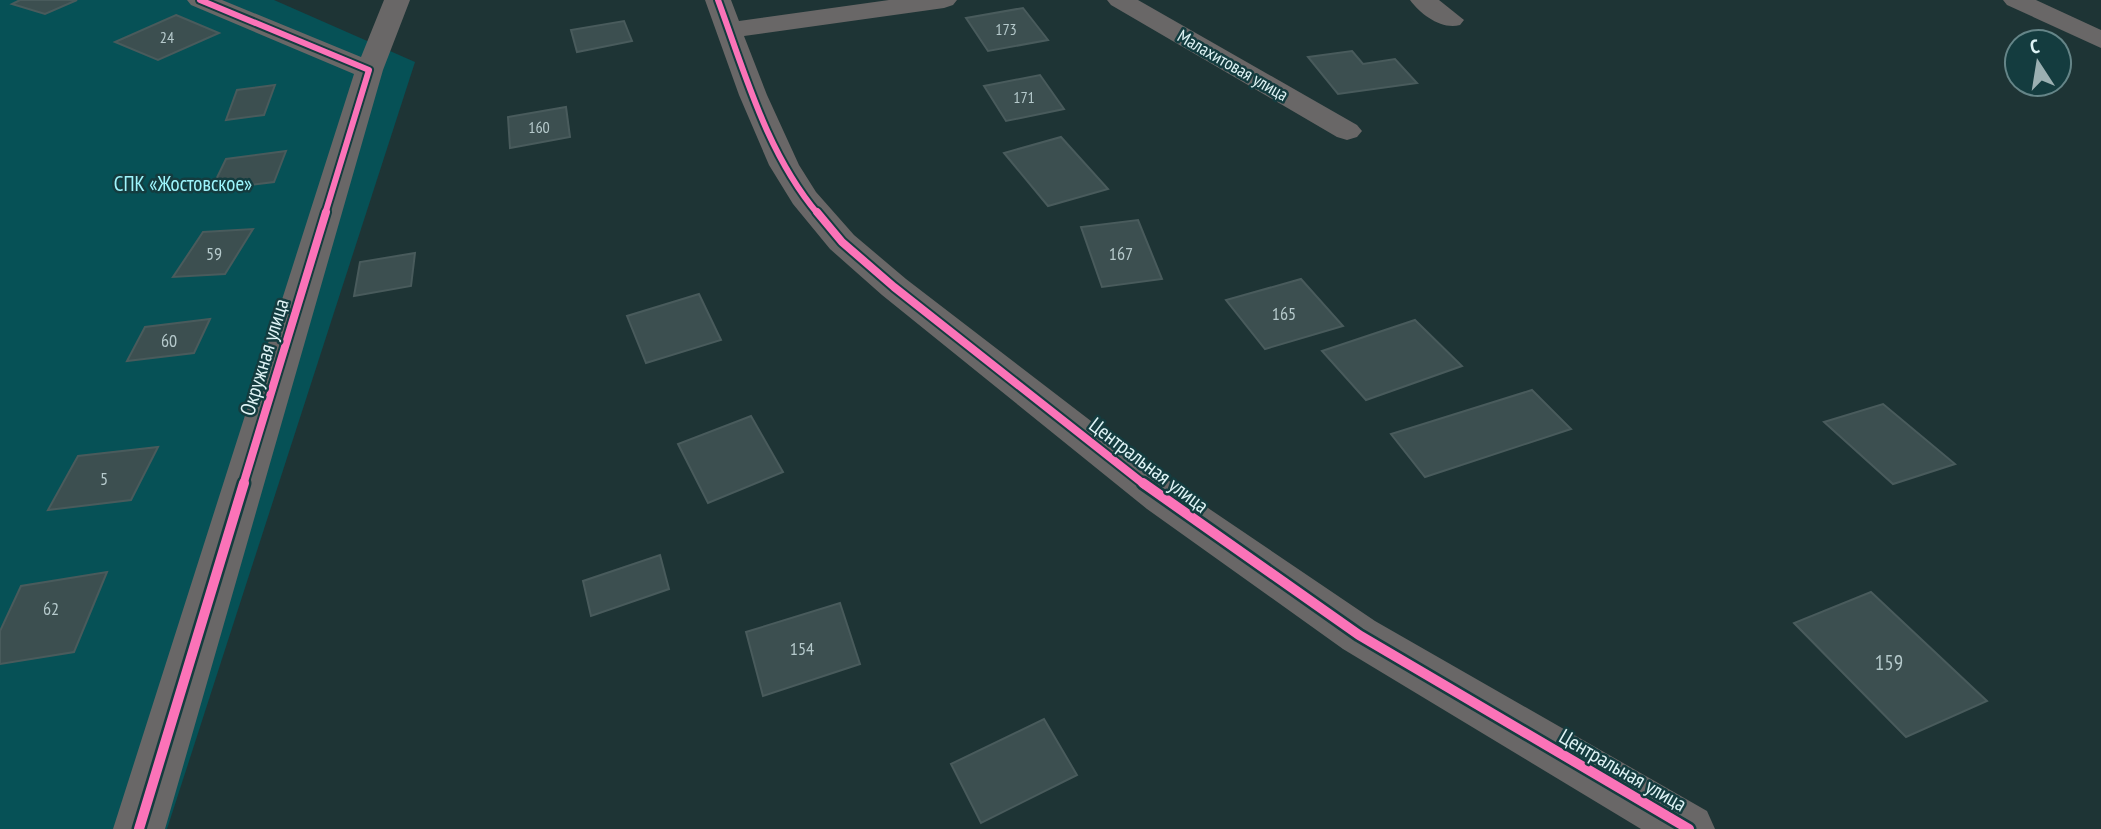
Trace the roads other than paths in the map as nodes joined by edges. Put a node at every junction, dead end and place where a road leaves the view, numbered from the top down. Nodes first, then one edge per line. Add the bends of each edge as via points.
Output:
1 (201, 0) edge
2 (397, 0) edge
3 (944, 0) edge
4 (1120, 0) edge
5 (1423, 0) edge
6 (2017, 0) edge
7 (723, 15) edge
8 (1451, 20) dead end
9 (2101, 40) edge
10 (369, 70) junction
11 (1347, 131) dead end
12 (139, 829) edge
13 (1689, 829) edge

1 - 10 street
2 - 10 street, Окружная улица
3 - 7 street
4 - 11 street, Малахитовая улица
5 - 8 street
6 - 9 street
7 - 13 street, Центральная улица via 784,165 804,197 842,242 894,287 1162,498 1359,635
10 - 12 street, Окружная улица

